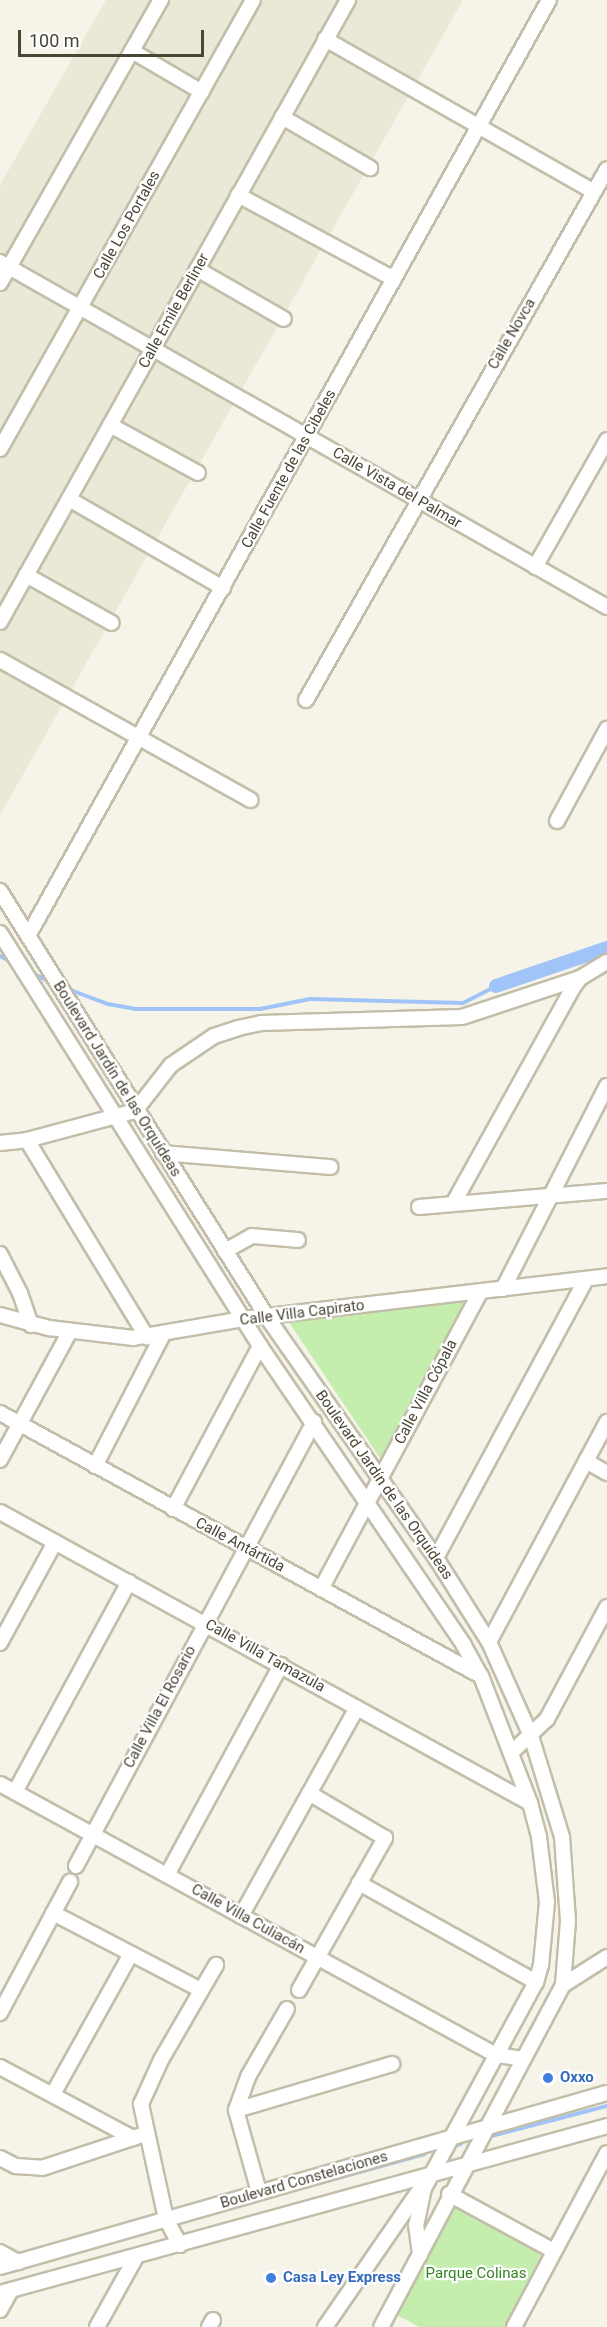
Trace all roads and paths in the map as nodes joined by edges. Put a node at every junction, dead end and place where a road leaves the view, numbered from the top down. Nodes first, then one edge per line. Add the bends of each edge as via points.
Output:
1 (161, 0) edge
2 (253, 0) edge
3 (348, 0) edge
4 (549, 0) edge
5 (325, 39) junction
6 (132, 51) junction
7 (201, 92) junction
8 (282, 117) junction
9 (479, 127) junction
10 (370, 168) dead end
11 (605, 175) edge
12 (594, 192) junction
13 (238, 195) junction
14 (5, 265) edge
15 (197, 270) junction
16 (394, 279) junction
17 (0, 283) edge
18 (80, 308) junction
19 (284, 319) dead end
20 (153, 349) junction
21 (110, 425) junction
22 (306, 436) junction
23 (607, 440) edge
24 (1, 445) edge
25 (198, 473) dead end
26 (69, 499) junction
27 (416, 499) junction
28 (535, 567) junction
29 (26, 575) junction
30 (223, 588) junction
31 (607, 607) edge
32 (0, 622) edge
33 (112, 623) dead end
34 (0, 660) edge
35 (306, 700) dead end
36 (607, 729) edge
37 (139, 737) junction
38 (251, 800) dead end
39 (557, 821) dead end
40 (0, 891) edge
41 (0, 933) edge
42 (28, 936) junction
43 (601, 965) edge
44 (580, 978) junction
45 (607, 1086) edge
46 (135, 1111) junction
47 (116, 1118) junction
48 (27, 1140) junction
49 (0, 1143) edge
50 (163, 1153) junction
51 (330, 1167) dead end
52 (607, 1191) edge
53 (549, 1196) junction
54 (453, 1204) junction
55 (419, 1207) dead end
56 (298, 1240) dead end
57 (225, 1251) junction
58 (0, 1254) edge
59 (607, 1276) edge
60 (586, 1279) junction
61 (502, 1289) junction
62 (481, 1291) junction
63 (0, 1315) edge
64 (267, 1317) junction
65 (243, 1319) junction
66 (31, 1325) junction
67 (70, 1331) junction
68 (163, 1334) junction
69 (147, 1337) junction
70 (260, 1346) junction
71 (0, 1413) edge
72 (314, 1422) junction
73 (607, 1422) edge
74 (20, 1424) junction
75 (0, 1460) edge
76 (586, 1461) junction
77 (95, 1466) junction
78 (607, 1473) edge
79 (380, 1478) junction
80 (367, 1502) junction
81 (173, 1509) junction
82 (0, 1512) edge
83 (55, 1542) junction
84 (245, 1547) junction
85 (436, 1558) junction
86 (129, 1582) junction
87 (321, 1589) junction
88 (607, 1607) edge
89 (204, 1622) junction
90 (489, 1642) junction
91 (0, 1643) edge
92 (281, 1665) junction
93 (481, 1676) junction
94 (357, 1708) junction
95 (531, 1736) junction
96 (513, 1751) junction
97 (0, 1784) edge
98 (15, 1792) junction
99 (309, 1793) junction
100 (530, 1803) junction
101 (93, 1834) junction
102 (76, 1866) dead end
103 (167, 1875) junction
104 (70, 1882) dead end
105 (359, 1883) junction
106 (53, 1914) junction
107 (241, 1916) junction
108 (131, 1954) junction
109 (317, 1957) junction
110 (607, 1957) edge
111 (216, 1965) dead end
112 (536, 1982) junction
113 (563, 1985) junction
114 (201, 1990) junction
115 (299, 1990) dead end
116 (288, 2009) dead end
117 (0, 2013) edge
118 (496, 2055) junction
119 (524, 2059) junction
120 (392, 2064) dead end
121 (0, 2067) edge
122 (607, 2093) edge
123 (53, 2094) junction
124 (236, 2110) junction
125 (607, 2126) edge
126 (487, 2127) junction
127 (139, 2136) junction
128 (450, 2139) junction
129 (607, 2153) edge
130 (0, 2158) edge
131 (465, 2166) junction
132 (433, 2172) junction
133 (259, 2192) junction
134 (448, 2194) junction
135 (167, 2221) junction
136 (177, 2242) junction
137 (554, 2251) junction
138 (0, 2252) edge
139 (420, 2255) junction
140 (136, 2257) junction
141 (18, 2262) junction
142 (0, 2267) edge
143 (6, 2291) edge
144 (0, 2310) edge
145 (385, 2326) edge
146 (98, 2327) edge
147 (325, 2327) edge
148 (514, 2327) edge

1 - 6 street
2 - 7 street, Calle Los Portales
3 - 5 street, Calle Emile Berliner
4 - 9 street, Calle Fuente de las Cibeles
5 - 8 street, Calle Emile Berliner
5 - 9 street
6 - 7 street
6 - 14 street
7 - 18 street, Calle Los Portales
8 - 10 street
8 - 13 street, Calle Emile Berliner
9 - 12 street
9 - 16 street, Calle Fuente de las Cibeles
11 - 12 street, Calle Novca
12 - 27 street, Calle Novca
13 - 15 street, Calle Emile Berliner
13 - 16 street
14 - 17 street
14 - 18 street, Calle Vista del Palmar
15 - 19 street
15 - 20 street, Calle Emile Berliner
16 - 22 street, Calle Fuente de las Cibeles
18 - 20 street, Calle Vista del Palmar
18 - 24 street, Calle Los Portales
20 - 21 street, Calle Emile Berliner
20 - 22 street, Calle Vista del Palmar
21 - 25 street
21 - 26 street, Calle Emile Berliner
22 - 27 street, Calle Vista del Palmar
22 - 30 street, Calle Fuente de las Cibeles
23 - 28 street
26 - 29 street, Calle Emile Berliner
26 - 30 street
27 - 28 street, Calle Vista del Palmar
27 - 35 street, Calle Novca
28 - 31 street, Calle Vista del Palmar
29 - 32 street, Calle Emile Berliner
29 - 33 street
30 - 37 street, Calle Fuente de las Cibeles
34 - 37 street
36 - 39 street
37 - 38 street
37 - 42 street, Calle Fuente de las Cibeles
40 - 42 street, Boulevard Jardín de las Orquídeas
41 - 47 street, Boulevard Jardín de las Orquídeas
42 - 46 street, Boulevard Jardín de las Orquídeas
43 - 44 street
44 - 46 street via 462,1017 261,1023 238,1028 214,1036 171,1065
44 - 54 street
45 - 53 street
46 - 47 street
46 - 50 street, Boulevard Jardín de las Orquídeas
47 - 48 street
47 - 65 street, Boulevard Jardín de las Orquídeas
48 - 49 street
48 - 69 street
50 - 51 street
50 - 57 street, Boulevard Jardín de las Orquídeas
52 - 53 street
53 - 54 street
53 - 61 street
54 - 55 street
56 - 57 street via 252,1236
57 - 64 street, Boulevard Jardín de las Orquídeas
58 - 66 street
59 - 60 street, Calle Villa Capirato
60 - 61 street, Calle Villa Capirato
60 - 85 street
61 - 62 street, Calle Villa Capirato
62 - 64 street, Calle Villa Capirato
62 - 79 street, Calle Villa Cópala
63 - 66 street, Calle Villa Capirato
64 - 65 street, Calle Villa Capirato
64 - 79 street, Boulevard Jardín de las Orquídeas
65 - 68 street, Calle Villa Capirato
65 - 70 street, Boulevard Jardín de las Orquídeas
66 - 67 street, Calle Villa Capirato
67 - 69 street, Calle Villa Capirato
67 - 74 street
68 - 69 street, Calle Villa Capirato
68 - 77 street
70 - 72 street, Boulevard Jardín de las Orquídeas
70 - 81 street
71 - 74 street, Calle Antártida
72 - 80 street, Boulevard Jardín de las Orquídeas
72 - 84 street, Calle Villa El Rosario
73 - 76 street
74 - 75 street
74 - 77 street, Calle Antártida
76 - 78 street
76 - 90 street
77 - 81 street, Calle Antártida
79 - 80 street, Calle Villa Cópala
79 - 85 street, Boulevard Jardín de las Orquídeas
80 - 87 street, Calle Villa Cópala
80 - 93 street, Boulevard Jardín de las Orquídeas
81 - 84 street, Calle Antártida
82 - 83 street, Calle Villa Tamazula
83 - 86 street, Calle Villa Tamazula
83 - 91 street
84 - 87 street, Calle Antártida
84 - 89 street, Calle Villa El Rosario
85 - 90 street, Boulevard Jardín de las Orquídeas
86 - 89 street, Calle Villa Tamazula
86 - 98 street
87 - 93 street, Calle Antártida
88 - 95 street via 547,1719
89 - 92 street, Calle Villa Tamazula
89 - 101 street, Calle Villa El Rosario
90 - 95 street, Boulevard Jardín de las Orquídeas
92 - 94 street, Calle Villa Tamazula
92 - 103 street
93 - 96 street, Boulevard Jardín de las Orquídeas
94 - 99 street
94 - 100 street, Calle Villa Tamazula
95 - 96 street
95 - 113 street, Boulevard Jardín de las Orquídeas via 562,1837 568,1912
96 - 100 street, Boulevard Jardín de las Orquídeas
97 - 98 street, Calle Villa Culiacán
98 - 101 street, Calle Villa Culiacán
99 - 105 street via 385,1838
99 - 107 street
100 - 112 street, Boulevard Jardín de las Orquídeas via 539,1837 547,1902
101 - 102 street, Calle Villa El Rosario
101 - 103 street, Calle Villa Culiacán
103 - 107 street, Calle Villa Culiacán
104 - 106 street
105 - 109 street
105 - 112 street
106 - 108 street
106 - 117 street
107 - 109 street, Calle Villa Culiacán
108 - 114 street
108 - 123 street
109 - 115 street
109 - 118 street, Calle Villa Culiacán
110 - 113 street
111 - 114 street
112 - 118 street, Boulevard Jardín de las Orquídeas
113 - 119 street, Boulevard Jardín de las Orquídeas
114 - 127 street via 144,2095
116 - 124 street via 249,2075
118 - 119 street
118 - 128 street, Boulevard Jardín de las Orquídeas
119 - 126 street, Boulevard Jardín de las Orquídeas
120 - 124 street
121 - 123 street
122 - 126 street, Boulevard Constelaciones
123 - 127 street
124 - 133 street
125 - 131 street, Boulevard Constelaciones
126 - 128 street, Boulevard Constelaciones
126 - 131 street, Boulevard Jardín de las Orquídeas
127 - 130 street via 42,2168 16,2166
127 - 135 street
128 - 132 street, Boulevard Jardín de las Orquídeas
128 - 133 street, Boulevard Constelaciones
129 - 137 street
131 - 132 street, Boulevard Constelaciones
131 - 134 street, Boulevard Jardín de las Orquídeas
132 - 136 street, Boulevard Constelaciones
132 - 139 street via 424,2188 416,2225
132 - 147 street
133 - 135 street, Boulevard Constelaciones
134 - 137 street
134 - 139 street, Boulevard Jardín de las Orquídeas
135 - 136 street
135 - 141 street, Boulevard Constelaciones
136 - 140 street, Boulevard Constelaciones
137 - 148 street
138 - 141 street
139 - 145 street, Boulevard Jardín de las Orquídeas
140 - 143 street, Boulevard Constelaciones
140 - 146 street
141 - 142 street, Boulevard Constelaciones
143 - 144 street

